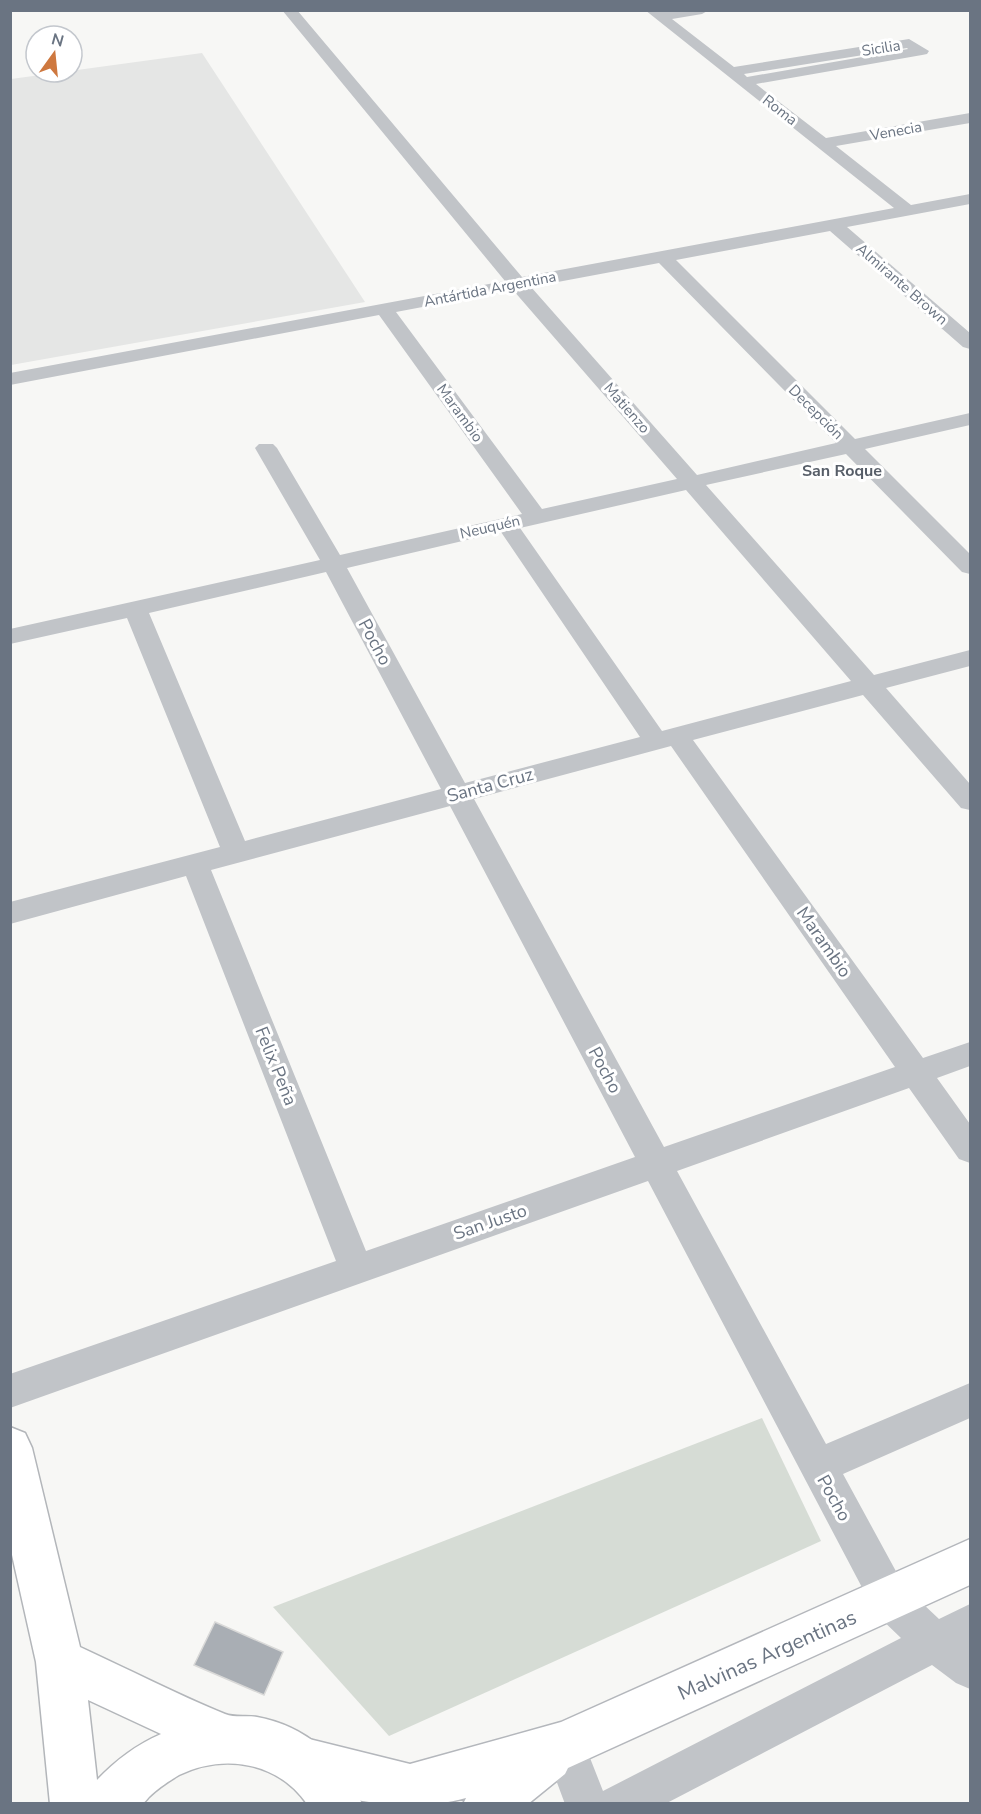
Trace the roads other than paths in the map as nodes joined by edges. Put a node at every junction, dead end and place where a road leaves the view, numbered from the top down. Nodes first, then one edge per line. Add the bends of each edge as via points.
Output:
1 (290, 10) edge
2 (702, 10) edge
3 (656, 14) edge
4 (737, 77) junction
5 (970, 118) edge
6 (822, 144) junction
7 (970, 199) edge
8 (907, 210) junction
9 (832, 224) junction
10 (663, 256) junction
11 (518, 284) junction
12 (384, 309) junction
13 (970, 343) edge
14 (10, 379) edge
15 (970, 419) edge
16 (850, 446) junction
17 (266, 448) dead end
18 (692, 482) junction
19 (536, 517) junction
20 (506, 524) junction
21 (333, 563) junction
22 (970, 567) edge
23 (135, 608) junction
24 (10, 637) edge
25 (970, 658) edge
26 (869, 685) junction
27 (666, 739) junction
28 (457, 794) junction
29 (970, 801) edge
30 (236, 853) junction
31 (195, 864) junction
32 (10, 913) edge
33 (970, 1054) edge
34 (916, 1073) junction
35 (970, 1149) edge
36 (656, 1164) junction
37 (356, 1269) junction
38 (10, 1391) edge
39 (970, 1400) edge
40 (10, 1448) edge
41 (817, 1467) junction
42 (970, 1562) edge
43 (890, 1600) junction
44 (970, 1624) edge
45 (935, 1643) junction
46 (60, 1662) junction
47 (970, 1669) edge
48 (223, 1738) junction
49 (564, 1745) junction
50 (299, 1761) junction
51 (75, 1803) edge
52 (108, 1803) edge
53 (337, 1803) edge
54 (488, 1803) edge
55 (587, 1803) edge
56 (619, 1803) edge

1 - 11 street, Matienzo
2 - 3 street
3 - 4 street, Roma
4 - 4 street, Sicilia via 922,51 909,43
4 - 6 street, Roma
5 - 6 street, Venecia
6 - 8 street, Roma
7 - 8 street, Antártida Argentina
8 - 9 street, Antártida Argentina
9 - 10 street, Antártida Argentina
9 - 13 street, Almirante Brown
10 - 11 street, Antártida Argentina
10 - 16 street, Decepción
11 - 12 street, Antártida Argentina
11 - 18 street, Matienzo
12 - 14 street, Antártida Argentina
12 - 19 street, Marambio
15 - 16 street, Neuquén
16 - 18 street, Neuquén
16 - 22 street, Decepción
17 - 21 street, Pocho
18 - 19 street, Neuquén
18 - 26 street, Matienzo
19 - 20 street, Neuquén
20 - 21 street, Neuquén
20 - 27 street, Marambio
21 - 23 street, Neuquén
21 - 28 street, Pocho
23 - 24 street, Neuquén
23 - 30 street
25 - 26 street, Santa Cruz
26 - 27 street, Santa Cruz
26 - 29 street, Matienzo
27 - 28 street, Santa Cruz
27 - 34 street, Marambio
28 - 30 street, Santa Cruz
28 - 36 street, Pocho
30 - 31 street, Santa Cruz
31 - 32 street, Santa Cruz
31 - 37 street, Felix Peña
33 - 34 street, San Justo
34 - 35 street, Marambio
34 - 36 street, San Justo
36 - 37 street, San Justo
36 - 41 street, Pocho
37 - 38 street, San Justo
39 - 41 street
40 - 46 main road
41 - 43 street, Pocho
42 - 43 main road, Malvinas Argentinas
43 - 45 street, Pocho
43 - 49 main road, Malvinas Argentinas
44 - 45 street
45 - 47 street, Pocho
45 - 56 street
46 - 48 main road
46 - 51 main road
48 - 50 main road via 250,1740
48 - 52 main road via 182,1747 150,1763
49 - 50 main road, Malvinas Argentinas via 410,1790
49 - 54 main road, Malvinas Argentinas
49 - 55 street
50 - 53 main road

